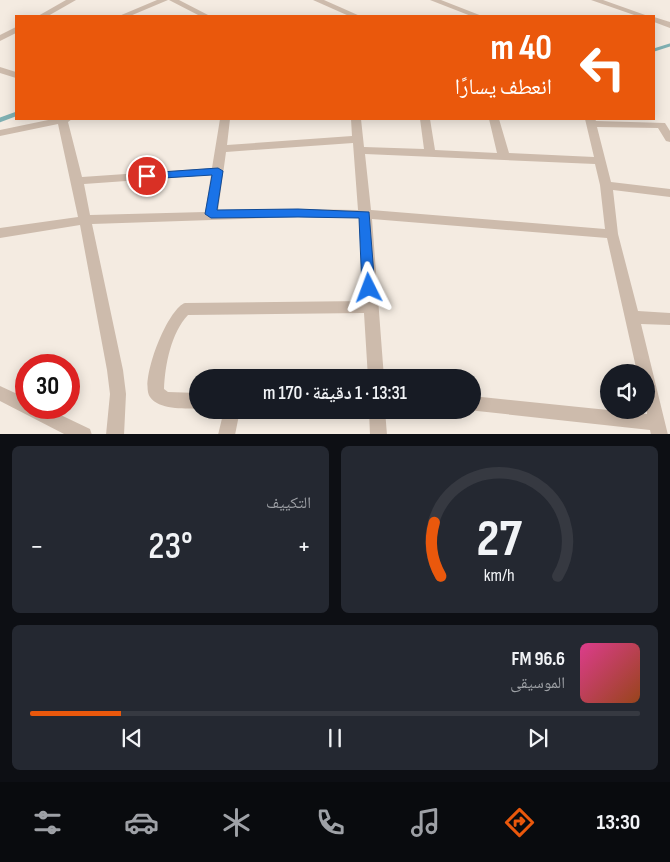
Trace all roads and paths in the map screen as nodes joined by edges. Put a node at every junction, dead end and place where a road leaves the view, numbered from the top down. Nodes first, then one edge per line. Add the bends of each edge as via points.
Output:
1 (72, 0) edge
2 (164, 0) edge
3 (173, 0) edge
4 (317, 0) edge
5 (434, 0) edge
6 (595, 0) edge
7 (624, 0) edge
8 (614, 6) junction
9 (453, 7) junction
10 (444, 14) dead end
11 (44, 15) edge
12 (126, 15) edge
13 (204, 15) edge
14 (354, 15) edge
15 (475, 15) edge
16 (641, 15) edge
17 (655, 19) edge
18 (670, 25) edge
19 (15, 30) edge
20 (0, 38) edge
21 (0, 70) edge
22 (15, 76) edge
23 (58, 120) edge
24 (62, 120) edge
25 (225, 120) edge
26 (356, 120) edge
27 (426, 120) edge
28 (494, 120) edge
29 (591, 121) edge
30 (0, 133) edge
31 (670, 139) edge
32 (358, 144) junction
33 (221, 149) junction
34 (430, 153) junction
35 (504, 157) junction
36 (601, 161) junction
37 (218, 171) junction
38 (77, 181) junction
39 (606, 185) junction
40 (670, 193) edge
41 (211, 214) junction
42 (365, 214) junction
43 (85, 220) junction
44 (0, 233) edge
45 (612, 234) junction
46 (370, 307) junction
47 (631, 317) junction
48 (670, 319) edge
49 (643, 364) edge
50 (375, 369) edge
51 (0, 393) edge
52 (15, 400) edge
53 (189, 400) edge
54 (481, 405) edge
55 (655, 413) edge
56 (53, 419) edge
57 (230, 419) edge
58 (377, 419) edge
59 (659, 429) edge
60 (84, 434) edge
61 (115, 434) edge
62 (226, 434) edge
63 (379, 434) edge

1 - 11 street
2 - 12 street
3 - 13 street
4 - 14 street
5 - 9 street
6 - 8 street
7 - 8 street
8 - 16 street
9 - 10 street
9 - 15 street
17 - 18 street
19 - 20 street
21 - 22 street
23 - 30 street
24 - 38 street
25 - 33 street
26 - 32 street
27 - 34 street
28 - 35 street
29 - 31 street via 660,125
29 - 36 street
32 - 33 street
32 - 34 street
32 - 42 street
33 - 37 street
34 - 35 street
35 - 36 street
36 - 39 street
37 - 38 street
37 - 41 street
38 - 43 street
39 - 40 street
39 - 45 street
41 - 42 street
41 - 43 street
42 - 45 street
42 - 46 street
43 - 44 street
43 - 61 street via 115,370 118,394
45 - 47 street
46 - 50 street
46 - 53 street via 185,309 171,326 156,393 166,399
47 - 48 street
47 - 49 street
51 - 52 street
54 - 59 street
55 - 59 street
56 - 60 street
57 - 62 street
58 - 63 street

